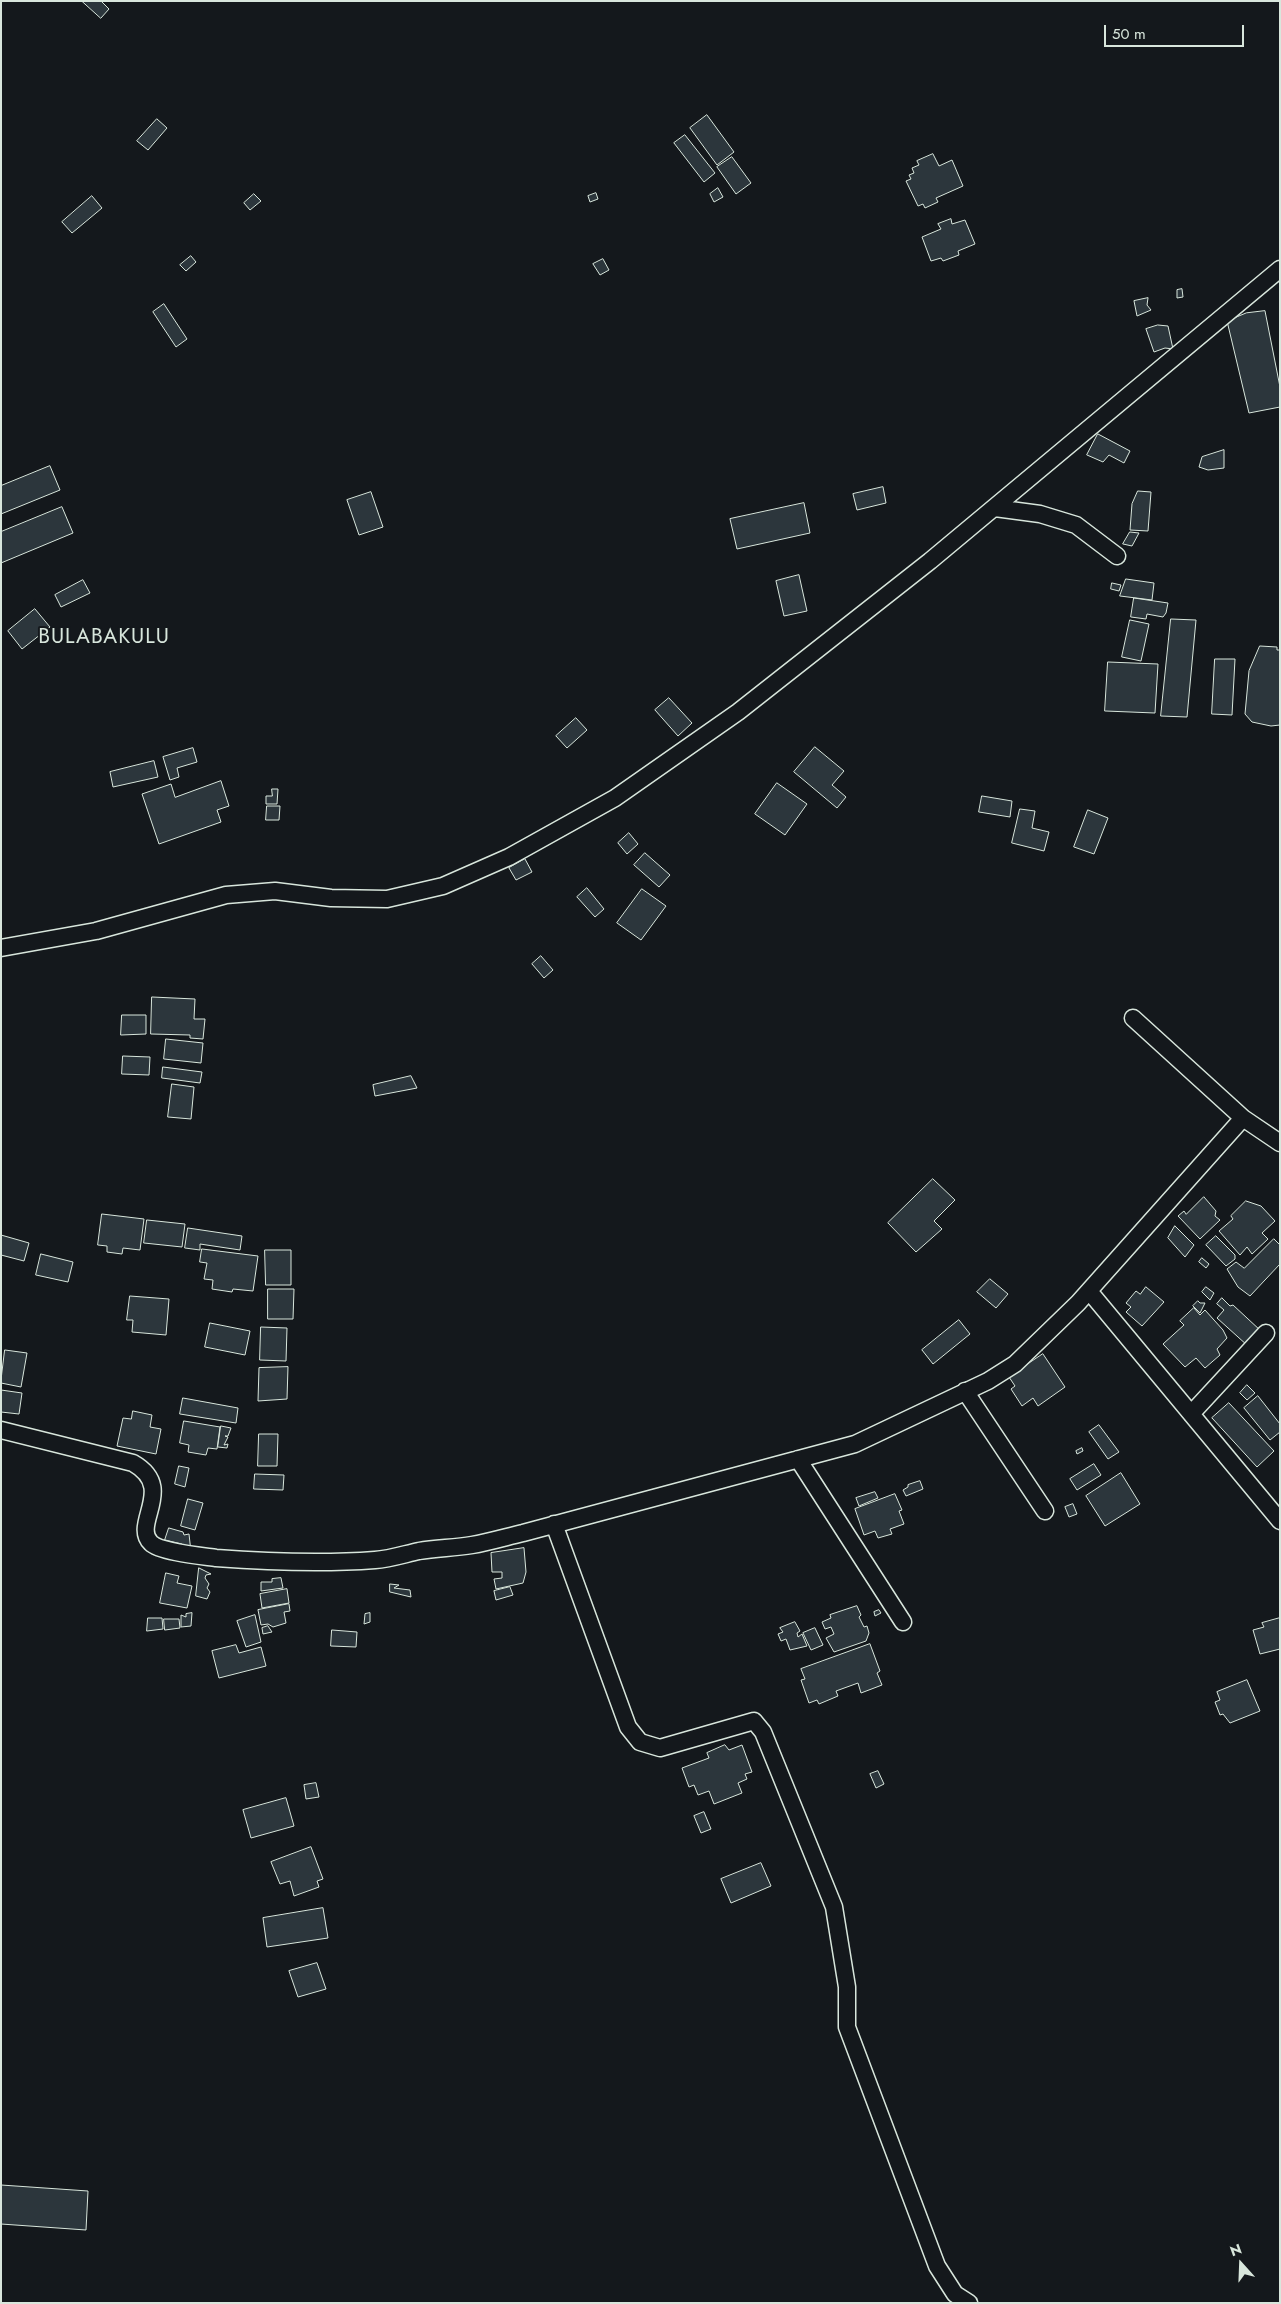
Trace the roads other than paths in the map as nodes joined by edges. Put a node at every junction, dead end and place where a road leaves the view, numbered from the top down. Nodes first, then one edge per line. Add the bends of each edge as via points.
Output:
1 (1280, 269) edge
2 (995, 508) junction
3 (1117, 556) dead end
4 (1, 948) edge
5 (1133, 1018) dead end
6 (1243, 1118) junction
7 (1280, 1142) edge
8 (1089, 1291) junction
9 (1266, 1333) dead end
10 (965, 1391) junction
11 (1191, 1414) junction
12 (1, 1430) edge
13 (798, 1459) junction
14 (1045, 1511) dead end
15 (1280, 1521) edge
16 (554, 1524) junction
17 (902, 1622) dead end
18 (969, 2303) edge

1 - 2 street
2 - 3 street via 1040,514 1076,525
2 - 4 street via 738,712 631,788 517,852 443,886 387,899 331,898 275,891 226,895 96,932
5 - 6 street
6 - 7 street
6 - 8 street
8 - 10 street via 1015,1364
8 - 11 street
9 - 11 street
10 - 13 street via 855,1444
10 - 14 street
11 - 15 street
12 - 16 street via 142,1468 150,1476 152,1486 145,1532 147,1538 152,1544 194,1556 308,1563 377,1560 472,1545
13 - 16 street
13 - 17 street
16 - 18 street via 628,1727 640,1742 660,1748 754,1721 763,1732 834,1907 847,1987 847,2027 937,2266 955,2294

